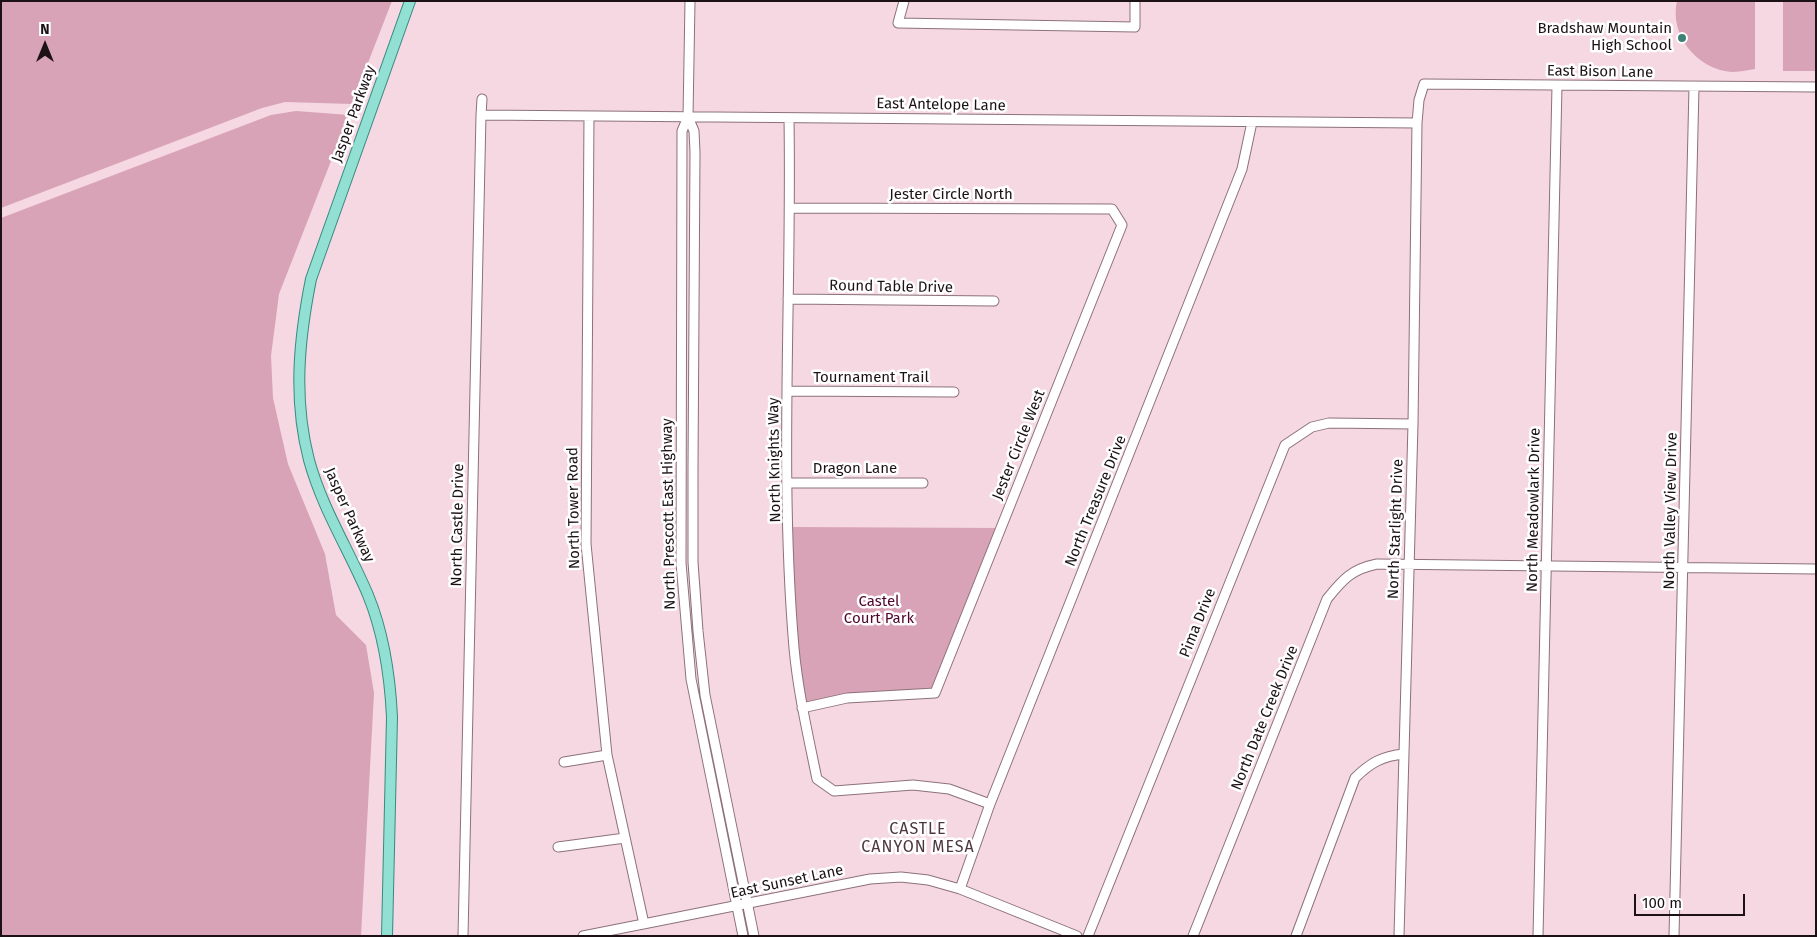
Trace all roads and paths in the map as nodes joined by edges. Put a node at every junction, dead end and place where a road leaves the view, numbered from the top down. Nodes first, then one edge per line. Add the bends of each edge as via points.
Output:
1 (410, 1) edge
2 (690, 1) edge
3 (904, 1) edge
4 (1135, 1) edge
5 (1557, 86) junction
6 (1694, 87) junction
7 (1816, 87) edge
8 (482, 99) dead end
9 (481, 115) junction
10 (590, 116) junction
11 (688, 117) junction
12 (789, 118) junction
13 (1252, 122) junction
14 (1417, 123) junction
15 (790, 208) junction
16 (1112, 210) joint
17 (788, 299) junction
18 (994, 301) dead end
19 (680, 389) junction
20 (692, 389) junction
21 (788, 391) junction
22 (954, 392) dead end
23 (1413, 424) junction
24 (787, 483) junction
25 (923, 483) dead end
26 (1408, 564) junction
27 (1546, 566) junction
28 (1683, 566) junction
29 (1816, 569) edge
30 (697, 624) junction
31 (686, 625) junction
32 (802, 708) junction
33 (607, 754) junction
34 (1404, 754) junction
35 (564, 762) dead end
36 (990, 804) junction
37 (625, 838) junction
38 (558, 847) dead end
39 (960, 890) junction
40 (742, 906) junction
41 (644, 924) junction
42 (387, 936) edge
43 (463, 936) edge
44 (583, 936) edge
45 (743, 936) edge
46 (754, 936) edge
47 (1077, 936) edge
48 (1088, 936) edge
49 (1193, 936) edge
50 (1296, 936) edge
51 (1399, 936) edge
52 (1538, 936) edge
53 (1674, 936) edge

1 - 42 main road, Jasper Parkway via 311,279 299,362 299,399 309,459 334,526 368,596 385,652 391,687
2 - 11 street, North Prescott East Highway
3 - 4 street via 898,23 1134,26
5 - 6 street, East Bison Lane
5 - 14 street, East Bison Lane via 1424,84 1418,100
5 - 27 street, North Meadowlark Drive
6 - 7 street, East Bison Lane
6 - 28 street, North Valley View Drive
8 - 9 street
9 - 10 street, East Antelope Lane
9 - 43 street, North Castle Drive
10 - 11 street, East Antelope Lane
10 - 33 street, North Tower Road via 586,544
11 - 12 street, East Antelope Lane
11 - 19 street, North Prescott East Highway via 682,131
11 - 20 street, North Prescott East Highway via 694,131 695,152
12 - 13 street, East Antelope Lane
12 - 15 street, North Knights Way
13 - 14 street, East Antelope Lane
13 - 36 street, North Treasure Drive via 1242,169
14 - 23 street, North Starlight Drive
15 - 16 street, Jester Circle North
15 - 17 street, North Knights Way
16 - 32 street, Jester Circle West via 1122,225 935,693 847,698
17 - 18 street, Round Table Drive
17 - 21 street, North Knights Way
19 - 20 street
19 - 31 street, North Prescott East Highway via 680,553
20 - 30 street, North Prescott East Highway via 693,562
21 - 22 street, Tournament Trail
21 - 24 street, North Knights Way
23 - 26 street, North Starlight Drive
23 - 48 street, Pima Drive via 1329,423 1312,427 1285,445
24 - 25 street, Dragon Lane
24 - 32 street, North Knights Way via 794,648
26 - 27 street, North Date Creek Drive
26 - 34 street, North Starlight Drive
26 - 49 street, North Date Creek Drive via 1360,567 1343,579 1327,598
27 - 28 street, North Date Creek Drive
27 - 52 street, North Meadowlark Drive
28 - 29 street, North Date Creek Drive
28 - 53 street, North Valley View Drive
30 - 31 street
30 - 40 street, North Prescott East Highway via 705,695
31 - 40 street, North Prescott East Highway via 702,738
32 - 36 street, North Knights Way via 817,778 834,791 913,785 949,789
33 - 35 street
33 - 37 street, North Tower Road
34 - 50 street via 1387,755 1369,764 1355,778
34 - 51 street, North Starlight Drive
36 - 39 street, North Treasure Drive
37 - 38 street
37 - 41 street, North Tower Road
39 - 40 street, East Sunset Lane via 928,880 901,877 870,879
39 - 47 street, East Sunset Lane
40 - 41 street, East Sunset Lane
40 - 45 street, North Prescott East Highway
40 - 46 street, North Prescott East Highway
41 - 44 street, East Sunset Lane

